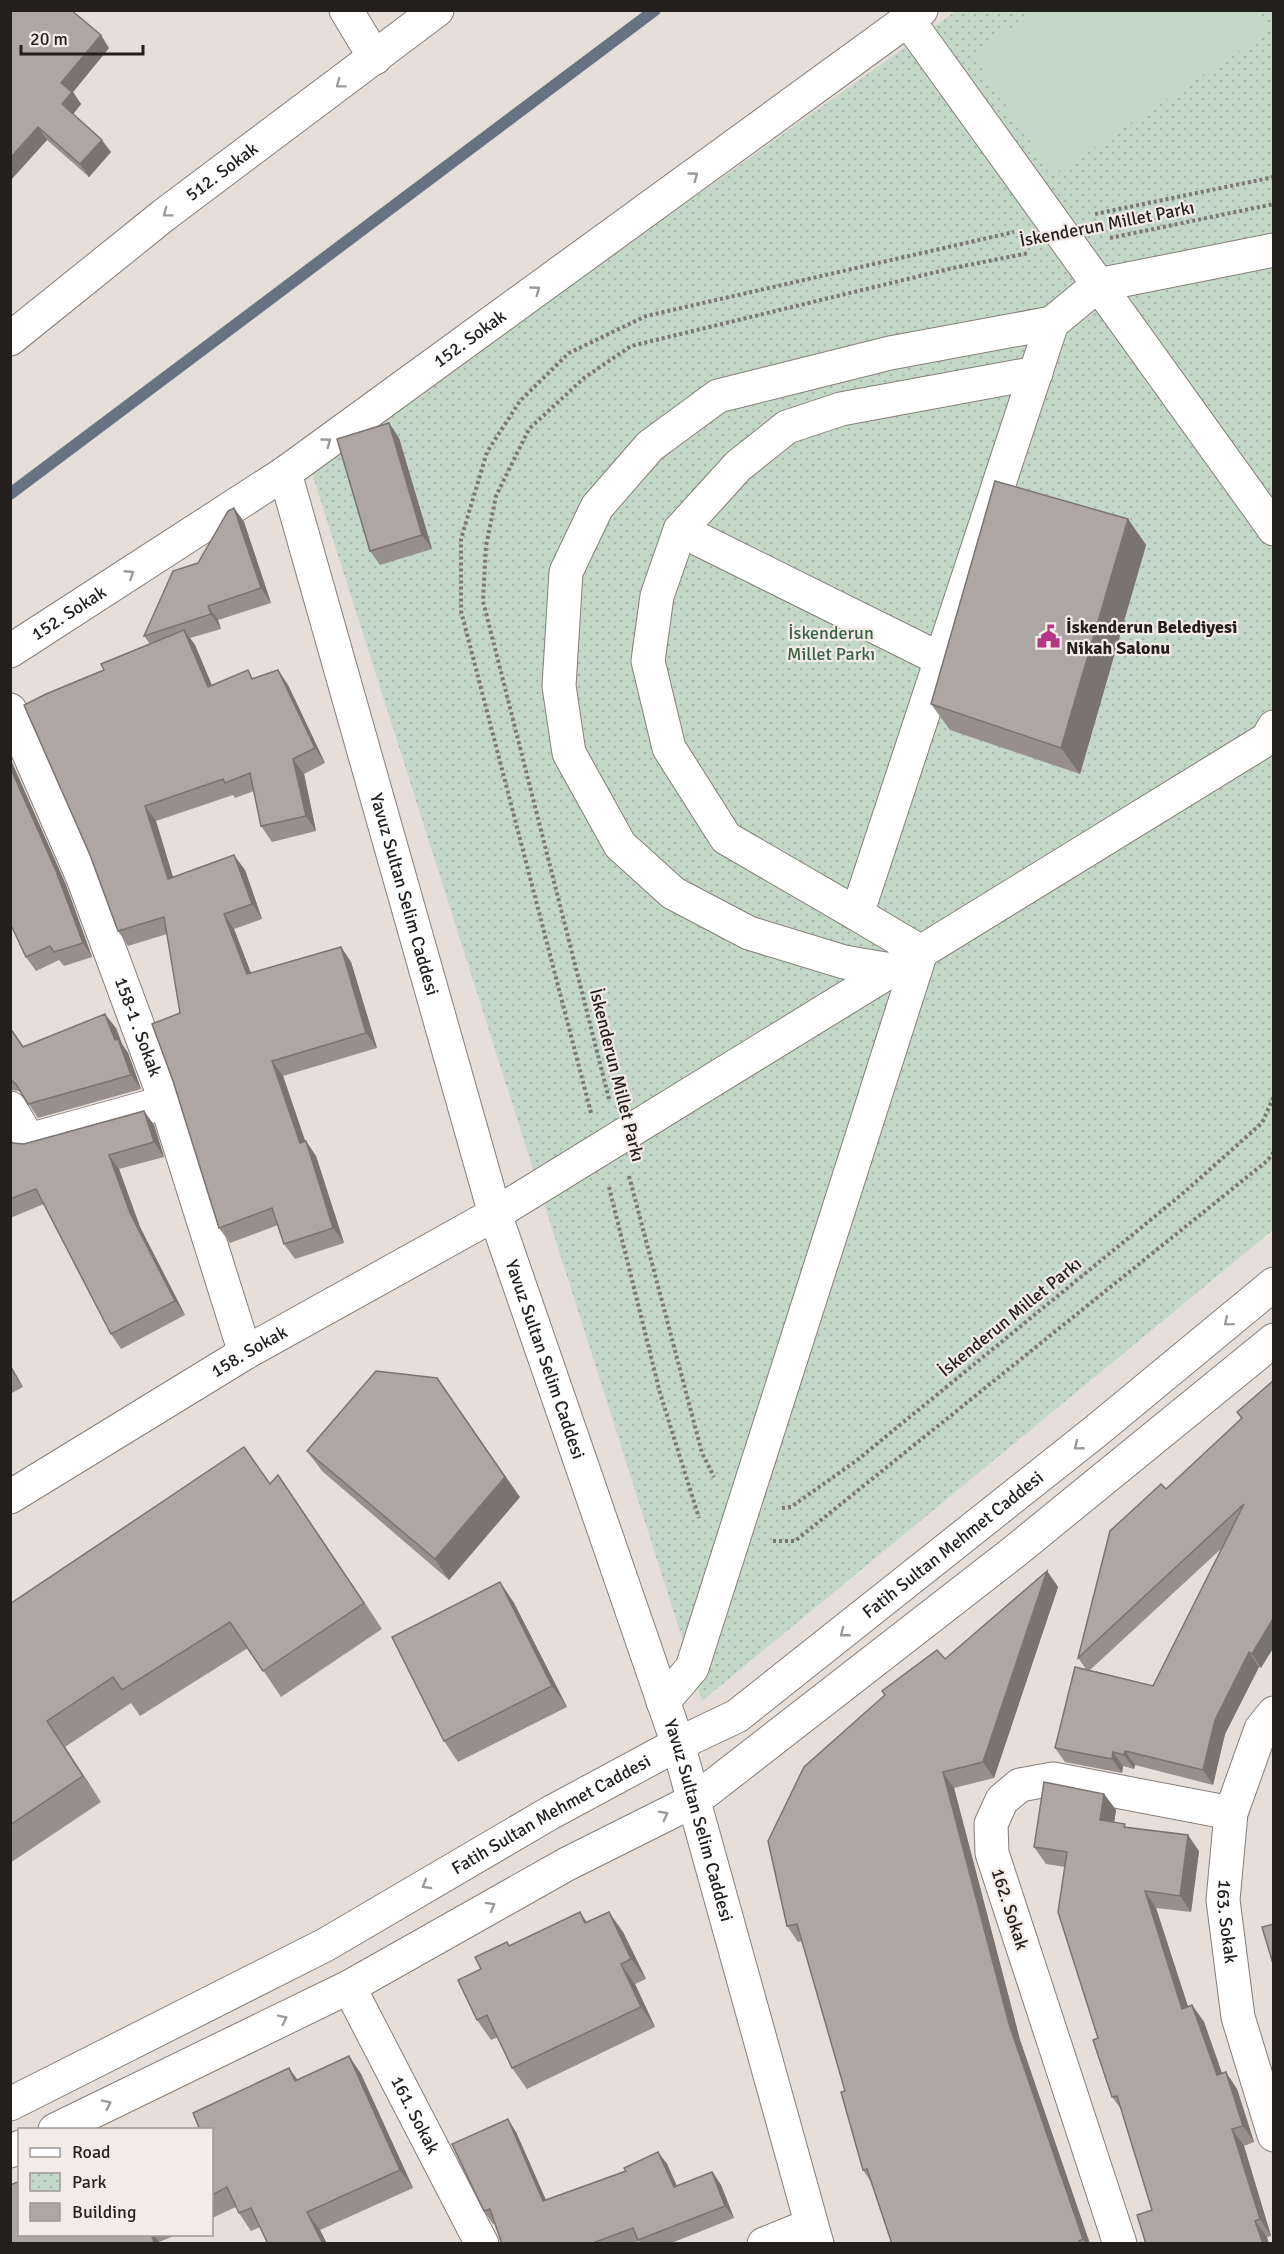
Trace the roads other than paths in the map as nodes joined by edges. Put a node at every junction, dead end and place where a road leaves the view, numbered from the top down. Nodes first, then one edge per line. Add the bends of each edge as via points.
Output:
1 (346, 10) edge
2 (437, 10) edge
3 (914, 15) edge
4 (375, 58) junction
5 (1274, 250) edge
6 (1098, 285) junction
7 (1052, 323) junction
8 (10, 339) edge
9 (1036, 373) junction
10 (285, 473) junction
11 (1274, 529) edge
12 (680, 530) junction
13 (10, 651) edge
14 (942, 660) junction
15 (10, 710) edge
16 (1274, 727) edge
17 (856, 914) junction
18 (921, 952) junction
19 (891, 970) junction
20 (166, 1102) junction
21 (10, 1108) edge
22 (495, 1214) junction
23 (1274, 1284) edge
24 (1274, 1340) edge
25 (245, 1353) junction
26 (10, 1497) edge
27 (663, 1702) junction
28 (1274, 1713) edge
29 (678, 1744) junction
30 (695, 1800) junction
31 (1231, 1813) junction
32 (349, 1987) junction
33 (10, 2104) edge
34 (59, 2128) edge
35 (1274, 2135) edge
36 (814, 2234) edge
37 (482, 2244) edge
38 (765, 2244) edge
39 (1120, 2244) edge

1 - 4 street
2 - 4 street, 512. Sokak
3 - 6 street
10 -> 3 street, 152. Sokak
4 -> 8 street, 512. Sokak via 164,215
5 - 6 street
6 - 7 street
6 - 11 street
7 - 9 street
7 - 19 street via 890,353 718,396 650,446 597,507 566,572 559,686 569,753 620,845 672,893 749,933 844,962
9 - 12 street via 842,409 786,427 738,466
9 - 14 street
13 -> 10 street, 152. Sokak
10 - 22 street, Yavuz Sultan Selim Caddesi
12 - 14 street
12 - 17 street via 657,596 648,661 669,748 726,838
14 - 17 street
15 - 20 street, 158-1 . Sokak via 82,878
16 - 18 street, 158. Sokak via 1267,739
17 - 18 street
18 - 19 street, 158. Sokak
18 - 27 street via 692,1668
19 - 22 street, 158. Sokak
20 - 21 street via 29,1140
20 - 25 street, 158-1 . Sokak
22 - 25 street, 158. Sokak
22 - 27 street, Yavuz Sultan Selim Caddesi
23 -> 29 street, Fatih Sultan Mehmet Caddesi via 737,1716
24 - 30 street via 1014,1552
25 - 26 street, 158. Sokak
27 - 29 street, Yavuz Sultan Selim Caddesi
28 - 31 street, 163. Sokak via 1261,1729
29 - 30 street, Yavuz Sultan Selim Caddesi
29 -> 33 street, Fatih Sultan Mehmet Caddesi via 550,1813 325,1945
32 -> 30 street via 567,1864
30 - 36 street, Yavuz Sultan Selim Caddesi
31 - 35 street, 163. Sokak via 1223,1900 1238,2017
31 - 39 street, 162. Sokak via 1053,1779 1020,1785 1002,1800 991,1824 992,1853
34 -> 32 street
32 - 37 street, 161. Sokak
36 - 38 street

